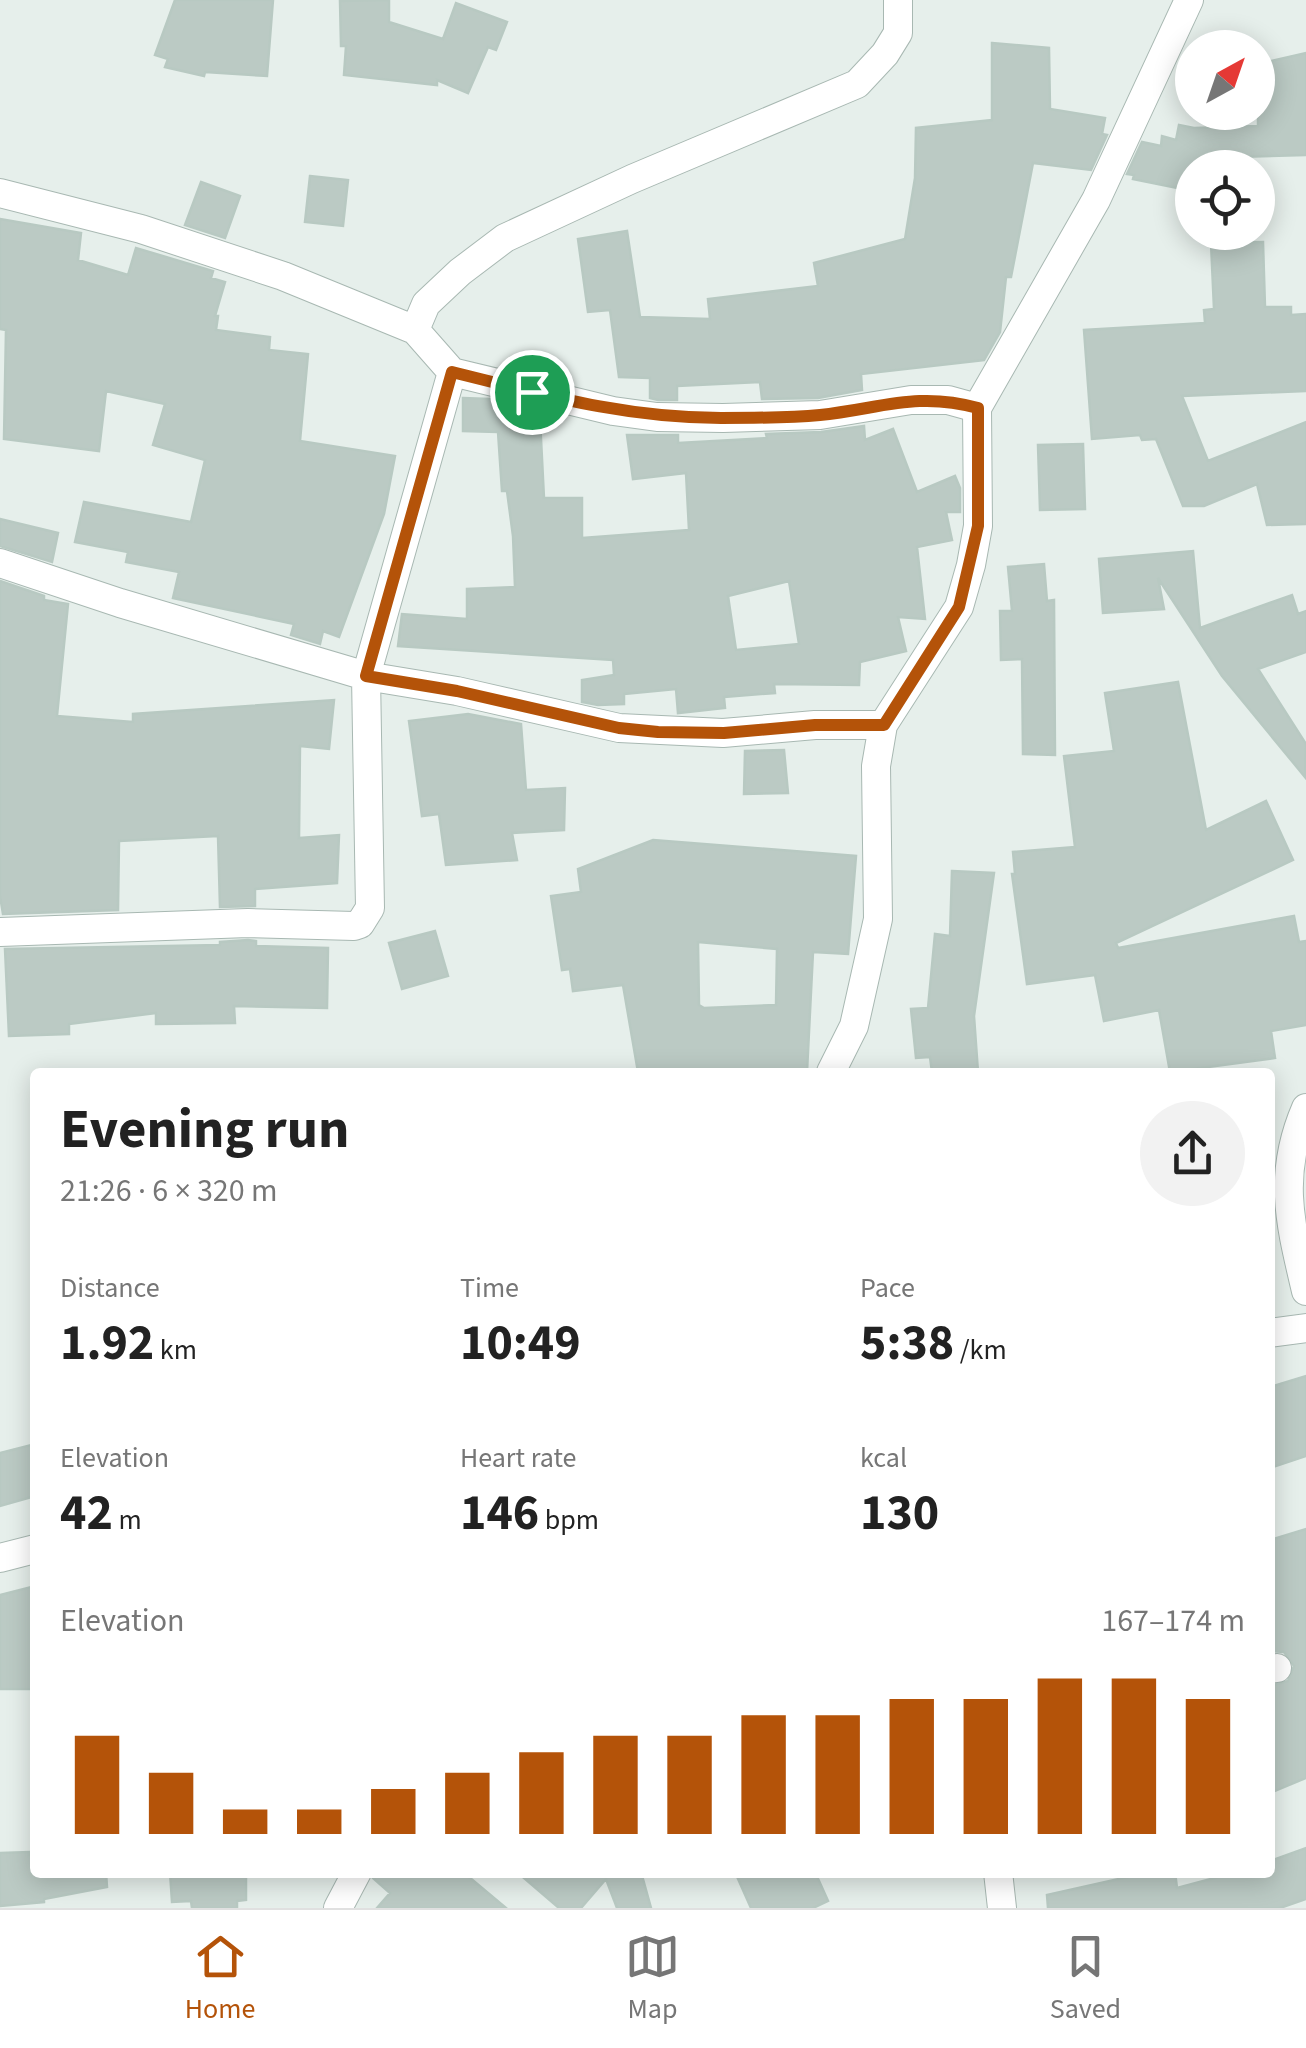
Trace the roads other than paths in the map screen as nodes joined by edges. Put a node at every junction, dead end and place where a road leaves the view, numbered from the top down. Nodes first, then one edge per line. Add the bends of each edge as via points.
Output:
1 (898, 0) edge
2 (1189, 0) edge
3 (0, 193) edge
4 (415, 330) junction
5 (452, 372) junction
6 (978, 408) junction
7 (0, 564) edge
8 (366, 676) junction
9 (884, 725) junction
10 (0, 932) edge
11 (833, 1068) edge
12 (1306, 1108) edge
13 (1306, 1291) edge
14 (1306, 1328) edge
15 (1275, 1332) edge
16 (30, 1550) edge
17 (0, 1558) edge
18 (354, 1878) edge
19 (999, 1878) edge
20 (338, 1908) edge
21 (1002, 1908) edge

1 - 4 street via 898,33 857,84 505,238 426,304
2 - 6 street via 1096,200
3 - 4 street via 176,240
4 - 5 street
5 - 6 street via 658,417 820,415 910,400
5 - 8 street
6 - 9 street via 978,526 959,607
7 - 8 street
8 - 9 street via 658,732
8 - 10 street via 370,908 360,924
9 - 11 street via 876,766 878,919 854,1026
12 - 13 street via 1287,1169
14 - 15 street
16 - 17 street
18 - 20 street
19 - 21 street

